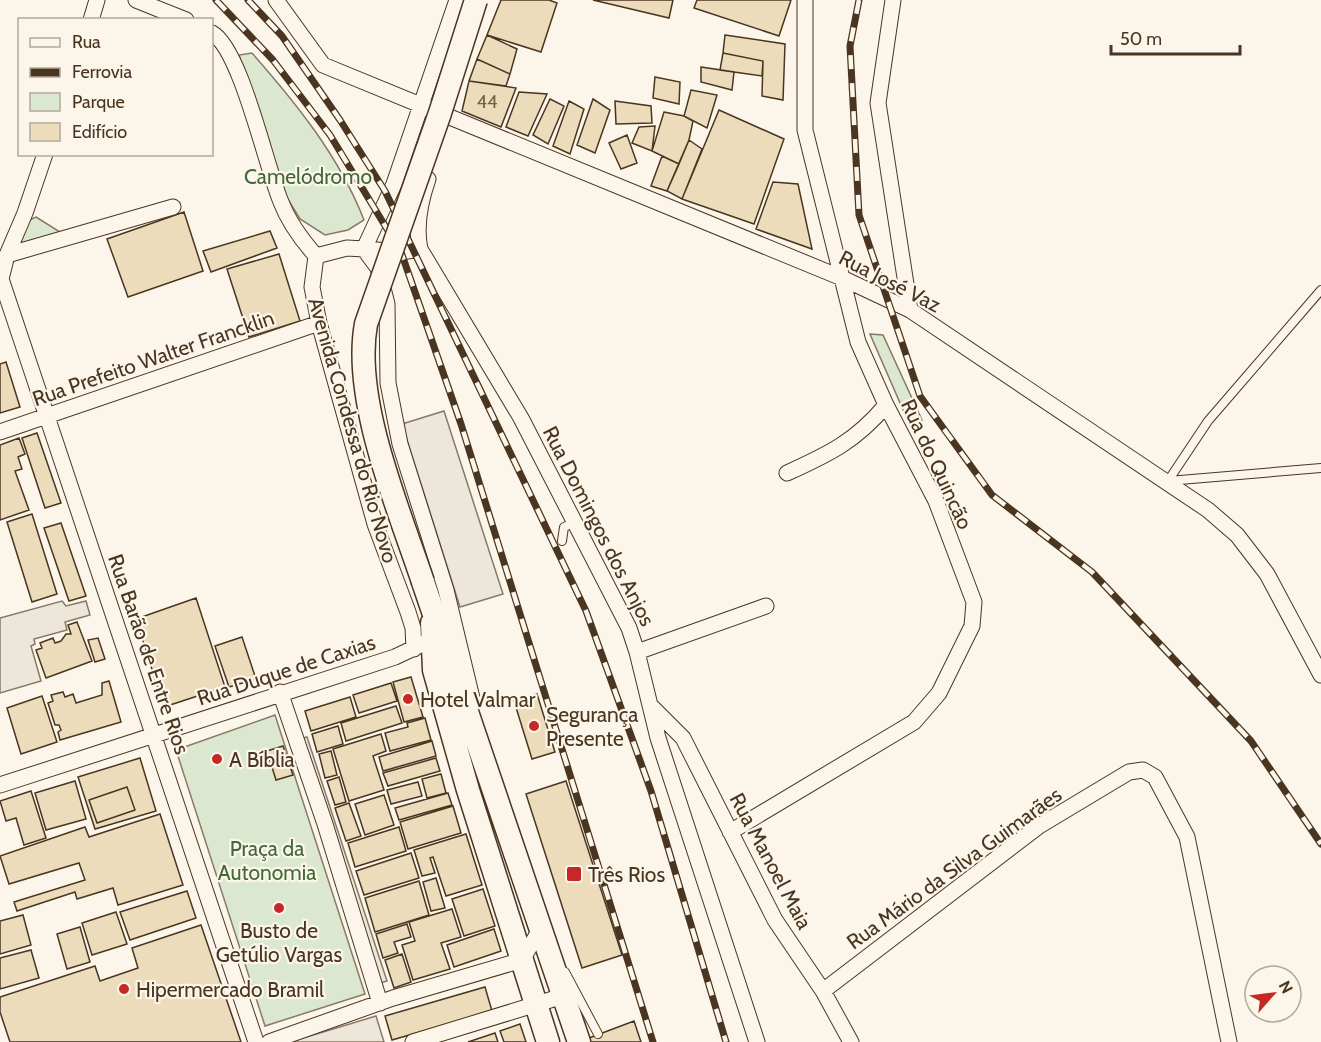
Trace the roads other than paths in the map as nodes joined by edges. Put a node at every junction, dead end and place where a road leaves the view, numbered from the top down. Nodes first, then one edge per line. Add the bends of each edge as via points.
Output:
1 (97, 0) edge
2 (135, 0) edge
3 (276, 0) edge
4 (457, 0) edge
5 (476, 0) edge
6 (488, 0) edge
7 (805, 0) edge
8 (893, 0) edge
9 (92, 18) edge
10 (181, 18) edge
11 (213, 34) edge
12 (420, 105) junction
13 (450, 117) junction
14 (44, 156) edge
15 (173, 207) dead end
16 (364, 249) junction
17 (420, 249) junction
18 (7, 255) junction
19 (316, 256) junction
20 (842, 278) junction
21 (0, 279) edge
22 (1321, 290) edge
23 (910, 310) junction
24 (319, 323) junction
25 (886, 405) junction
26 (47, 416) junction
27 (0, 432) edge
28 (1321, 468) edge
29 (787, 473) dead end
30 (1168, 481) junction
31 (576, 522) junction
32 (562, 541) dead end
33 (766, 606) dead end
34 (433, 612) junction
35 (422, 645) junction
36 (638, 652) junction
37 (1321, 675) edge
38 (280, 692) junction
39 (648, 704) junction
40 (155, 736) junction
41 (0, 785) edge
42 (494, 786) junction
43 (730, 832) junction
44 (540, 926) junction
45 (522, 960) junction
46 (823, 991) junction
47 (563, 996) junction
48 (380, 1003) junction
49 (537, 1004) junction
50 (589, 1038) edge
51 (256, 1042) edge
52 (268, 1042) edge
53 (413, 1042) edge
54 (549, 1042) edge
55 (757, 1042) edge
56 (851, 1042) edge
57 (1229, 1042) edge

1 - 9 street
2 - 10 street
3 - 12 street, Rua José Vaz via 323,65
4 - 12 street
5 - 34 main road, bridge via 363,342 376,442
6 - 13 street
7 - 20 street, Rua do Quincão via 805,130
8 - 23 street via 878,103
11 - 19 street via 236,63 292,227
12 - 13 street, Rua José Vaz
12 - 16 street via 394,184
13 - 17 street, Rua Domingos dos Anjos via 423,193 417,233
13 - 20 street, Rua José Vaz
14 - 18 street
15 - 18 street
16 - 17 street
16 - 19 street via 347,248
16 - 42 street, Avenida Condessa do Rio Novo via 378,268 387,304 388,383 400,444 446,591
17 - 31 street, Rua Domingos dos Anjos via 521,418
18 - 21 street
19 - 24 street, Avenida Condessa do Rio Novo via 312,287
20 - 23 street, Rua José Vaz
20 - 25 street, Rua do Quincão via 858,342
21 - 26 street, Rua Barão de Entre Rios
22 - 30 lane via 1208,421
23 - 30 street, Rua José Vaz
24 - 26 street, Rua Prefeito Walter Francklin
24 - 35 street, Avenida Condessa do Rio Novo via 375,524
25 - 29 street via 852,440
25 - 43 street, Rua do Quincão via 936,501 974,602 972,626 939,693 914,722
26 - 27 street, Rua Prefeito Walter Francklin
26 - 40 street, Rua Barão de Entre Rios
28 - 30 lane
30 - 37 street, Rua José Vaz via 1237,535 1267,574
31 - 32 lane via 564,527
31 - 36 street, Rua Domingos dos Anjos
33 - 36 street
34 - 35 main road, Avenida Condessa do Rio Novo
34 - 42 main road, Avenida Condessa do Rio Novo
35 - 38 street, Rua Duque de Caxias
35 - 45 main road, Avenida Condessa do Rio Novo via 434,670
36 - 39 street, Rua Domingos dos Anjos
38 - 40 street, Rua Duque de Caxias
38 - 48 street
39 - 43 street, Rua Manoel Maia via 683,738
39 - 55 street, Rua Domingos dos Anjos
40 - 41 street, Rua Duque de Caxias
40 - 51 street, Rua Barão de Entre Rios
42 - 44 main road, Avenida Condessa do Rio Novo
43 - 46 street, Rua Manoel Maia via 775,920
44 - 45 street
44 - 47 main road, Avenida Condessa do Rio Novo
44 - 50 lane
45 - 48 street
45 - 49 main road, Avenida Condessa do Rio Novo
46 - 56 street, Rua Manoel Maia
46 - 57 street, Rua Mário da Silva Guimarães via 1040,826 1129,772 1143,770 1155,777 1187,837
47 - 49 street
47 - 50 main road, Avenida Condessa do Rio Novo
48 - 52 street
49 - 53 street
49 - 54 main road, Avenida Condessa do Rio Novo

